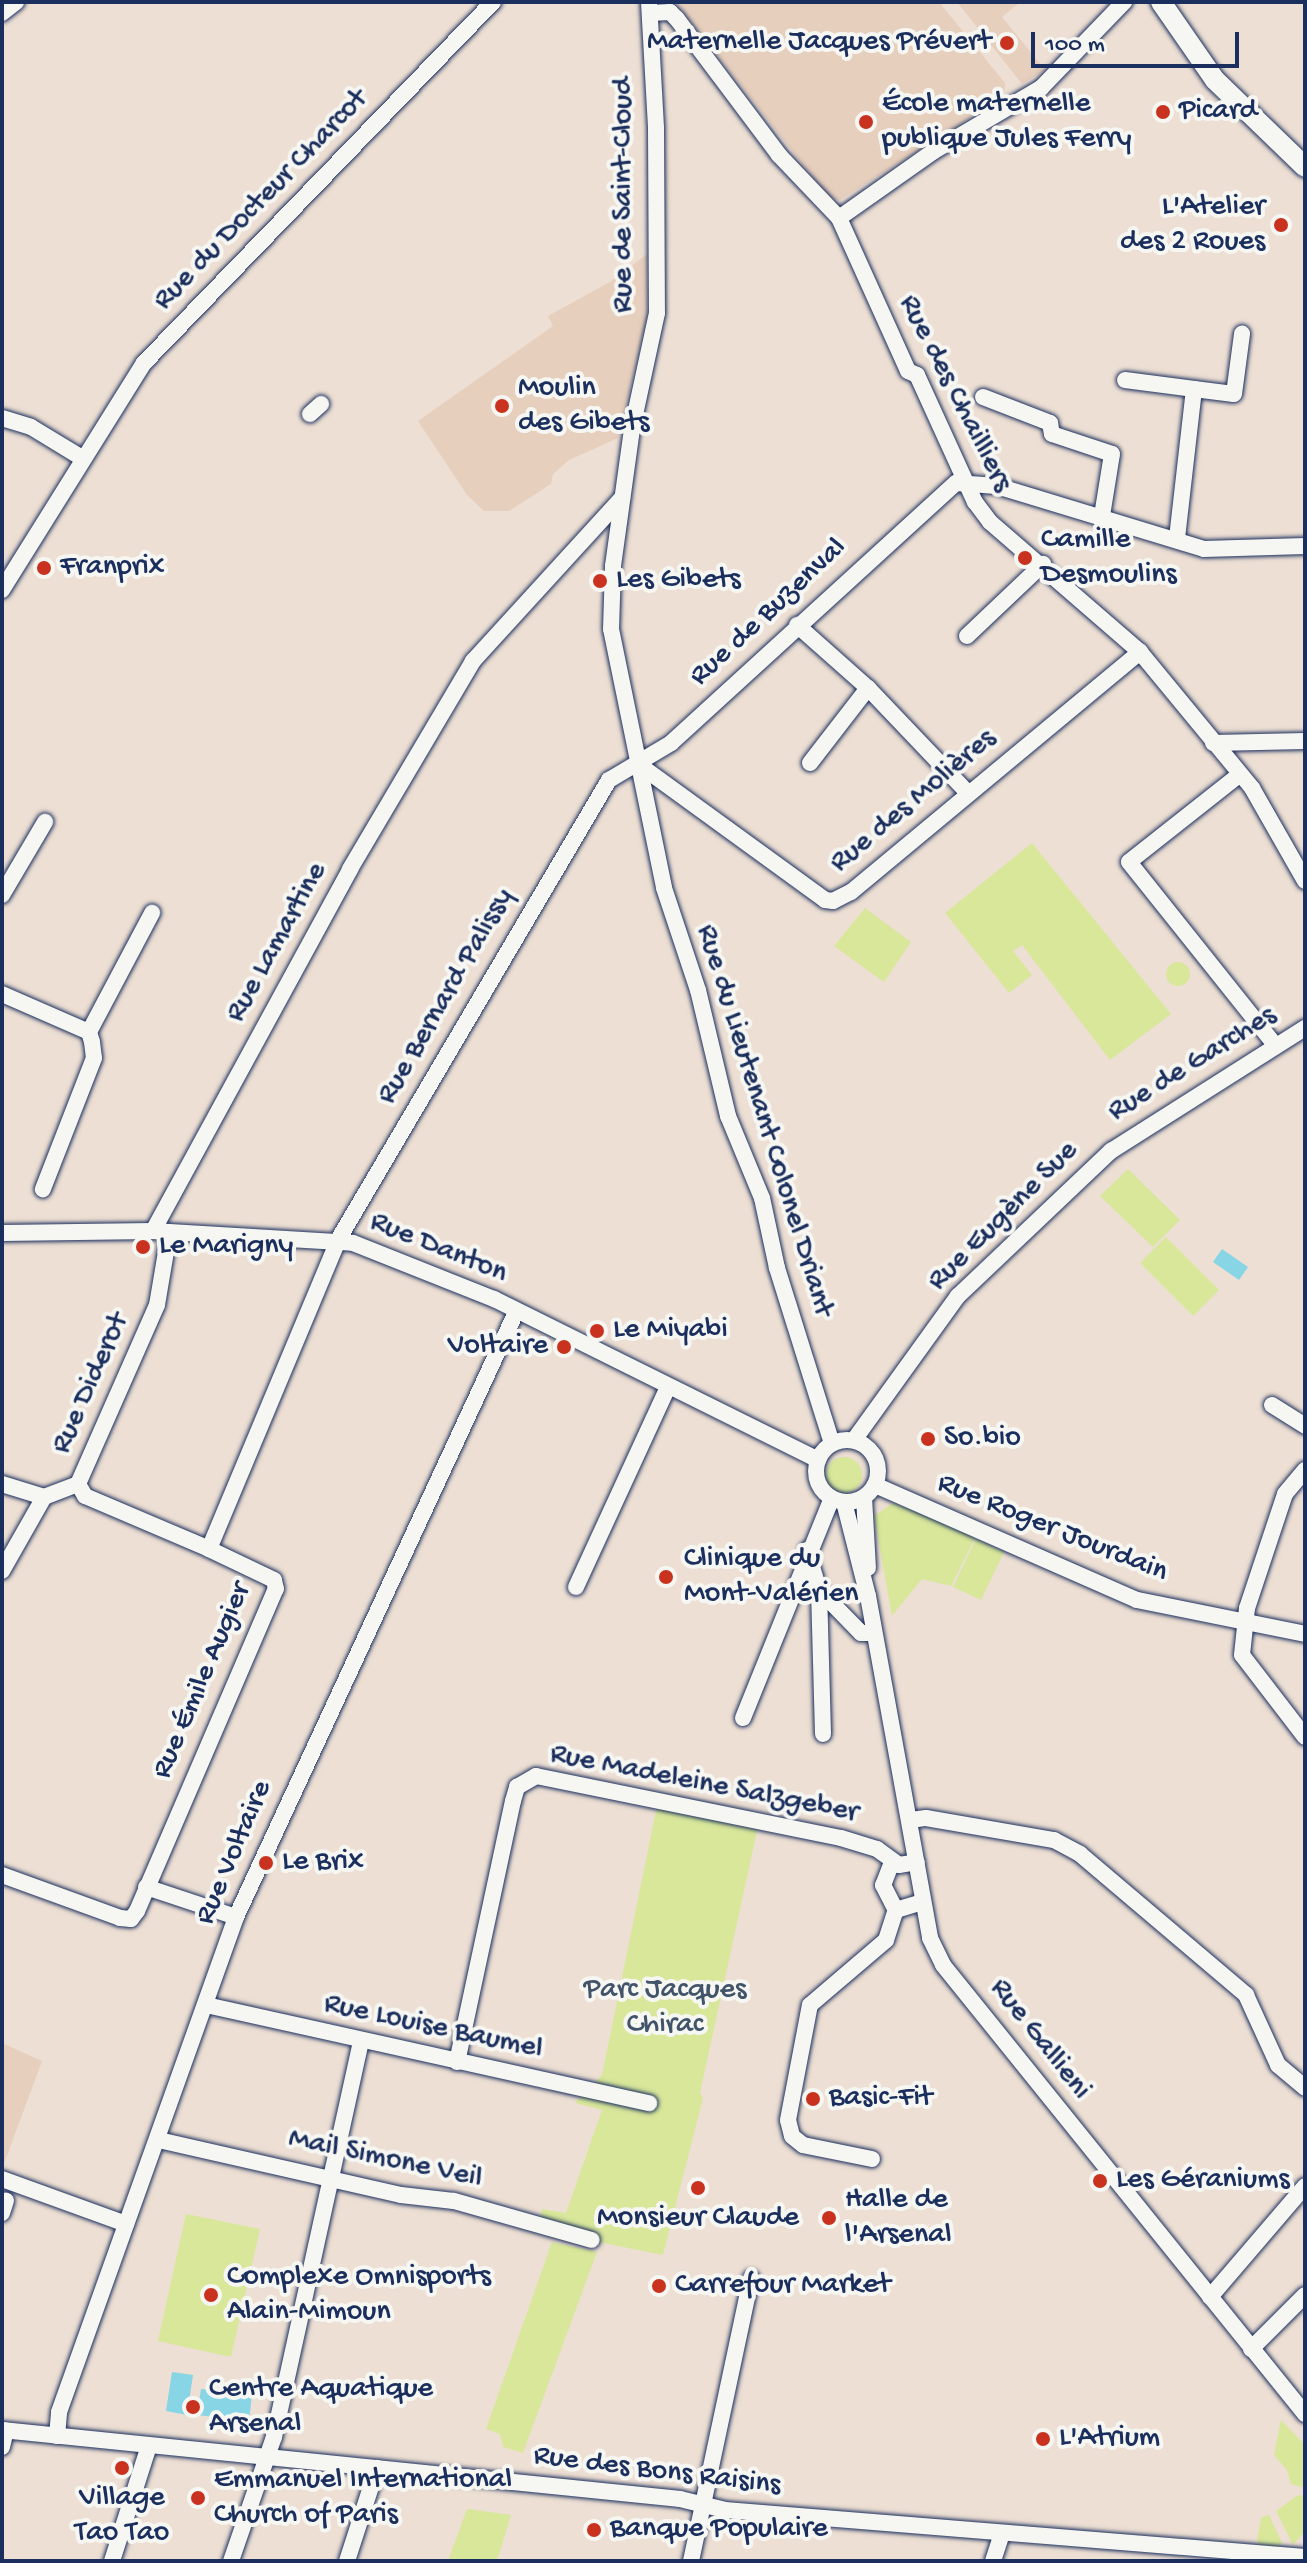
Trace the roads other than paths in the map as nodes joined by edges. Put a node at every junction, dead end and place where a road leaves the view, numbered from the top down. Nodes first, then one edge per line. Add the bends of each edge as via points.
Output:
1 (16, 2) edge
2 (493, 2) edge
3 (1124, 2) edge
4 (1161, 2) edge
5 (649, 7) edge
6 (2, 13) edge
7 (1305, 167) edge
8 (839, 218) junction
9 (1242, 334) dead end
10 (1125, 380) dead end
11 (1194, 389) junction
12 (983, 397) dead end
13 (2, 418) edge
14 (84, 454) junction
15 (965, 482) junction
16 (622, 498) junction
17 (1102, 516) junction
18 (588, 535) junction
19 (616, 539) junction
20 (1177, 539) junction
21 (1305, 546) edge
22 (1043, 564) junction
23 (2, 590) edge
24 (797, 625) junction
25 (967, 636) dead end
26 (1140, 652) junction
27 (868, 688) junction
28 (1305, 741) edge
29 (1213, 743) junction
30 (810, 763) dead end
31 (638, 764) junction
32 (1239, 775) junction
33 (607, 783) joint
34 (968, 793) junction
35 (648, 812) joint
36 (45, 822) dead end
37 (1305, 881) edge
38 (2, 895) edge
39 (152, 913) dead end
40 (2, 994) edge
41 (1305, 1028) edge
42 (89, 1032) junction
43 (1275, 1045) junction
44 (1111, 1151) joint
45 (43, 1189) dead end
46 (161, 1232) junction
47 (2, 1233) edge
48 (338, 1240) junction
49 (516, 1312) junction
50 (668, 1387) junction
51 (1272, 1405) dead end
52 (1305, 1426) edge
53 (854, 1440) junction
54 (832, 1443) junction
55 (818, 1460) junction
56 (1305, 1470) edge
57 (2, 1484) edge
58 (78, 1484) junction
59 (870, 1491) junction
60 (44, 1497) junction
61 (838, 1500) junction
62 (209, 1549) junction
63 (807, 1550) junction
64 (2, 1571) edge
65 (576, 1587) dead end
66 (819, 1590) junction
67 (868, 1596) junction
68 (1246, 1621) junction
69 (874, 1633) junction
70 (1305, 1634) edge
71 (743, 1718) dead end
72 (823, 1734) dead end
73 (1305, 1737) edge
74 (911, 1820) junction
75 (892, 1862) junction
76 (917, 1862) junction
77 (2, 1875) edge
78 (146, 1887) junction
79 (923, 1902) junction
80 (896, 1910) junction
81 (236, 1917) junction
82 (206, 2005) junction
83 (361, 2042) junction
84 (457, 2062) junction
85 (1305, 2088) edge
86 (649, 2103) dead end
87 (163, 2141) dead end
88 (872, 2159) dead end
89 (330, 2176) junction
90 (2, 2179) edge
91 (1305, 2186) edge
92 (126, 2224) junction
93 (592, 2240) dead end
94 (751, 2278) dead end
95 (1305, 2295) edge
96 (1210, 2297) junction
97 (1251, 2349) junction
98 (1305, 2414) edge
99 (3, 2436) edge
100 (57, 2436) junction
101 (149, 2446) junction
102 (268, 2457) junction
103 (377, 2468) junction
104 (705, 2498) junction
105 (1002, 2533) junction
106 (1305, 2557) edge
107 (112, 2561) edge
108 (231, 2561) edge
109 (347, 2561) edge
110 (691, 2561) edge
111 (993, 2561) edge

1 - 6 street
2 - 14 street, Rue du Docteur Charcot via 144,363
3 - 8 street via 1041,88 934,151
4 - 7 main road via 1215,80
5 - 8 street, Rue des Chailliers via 677,19 779,155
5 - 16 street, Rue de Saint-Cloud via 657,313
8 - 15 street, Rue des Chailliers
9 - 11 street via 1234,394
10 - 11 street
11 - 20 street
12 - 17 street via 1050,423 1052,434 1112,454
13 - 14 street
14 - 23 street, Rue du Docteur Charcot
15 - 17 street
15 - 22 street, Rue des Chailliers via 990,522
15 - 24 street, Rue de Buzenval via 948,486
16 - 18 street, Rue Lamartine
16 - 19 street, Rue de Saint-Cloud
17 - 20 street
18 - 19 street via 606,532
18 - 46 street, Rue Lamartine via 492,637 458,685 350,869
19 - 31 street, Rue de Saint-Cloud via 611,629
20 - 21 street via 1213,550
22 - 25 street
22 - 26 street, Rue des Chailliers
24 - 27 street
24 - 31 street, Rue de Buzenval via 671,743
26 - 29 street, Rue des Chailliers
26 - 34 street, Rue des Molières
27 - 30 street
27 - 34 street
28 - 29 street
29 - 32 street, Rue des Chailliers
31 - 33 street, Rue de Buzenval
31 - 34 street, Rue des Molières via 825,900 851,892
31 - 35 street, Rue de Saint-Cloud
32 - 37 street, Rue des Chailliers via 1252,788
32 - 43 street via 1129,862
33 - 48 street, Rue Bernard Palissy
35 - 54 street, Rue du Lieutenant Colonel Driant via 728,1116 762,1198 777,1268
36 - 38 street
39 - 42 street
40 - 42 street
41 - 43 street, Rue de Garches
42 - 45 street via 94,1058
43 - 44 street, Rue de Garches
44 - 53 street, Rue Eugène Sue via 958,1296
46 - 47 street, Rue Danton
46 - 48 street, Rue Danton
46 - 58 street, Rue Diderot via 157,1305
48 - 49 street, Rue Danton via 438,1275
48 - 62 street, Rue Émile Augier
49 - 50 street, Rue Danton
49 - 81 street, Rue Voltaire
50 - 55 street, Rue Danton
50 - 65 street
51 - 52 street
53 - 54 street
53 - 59 street via 875,1457
54 - 55 street
55 - 61 street via 818,1482
56 - 68 street via 1285,1494
57 - 60 street
58 - 60 street, Rue Diderot
58 - 62 street via 85,1496
59 - 61 street
59 - 67 street, Rue Gallieni
59 - 68 street, Rue Roger Jourdain via 1137,1600
60 - 64 street
61 - 63 street
61 - 67 street, Rue Gallieni
62 - 78 street, Rue Émile Augier via 274,1580 276,1589
63 - 66 street
63 - 71 street
66 - 69 street via 861,1633
66 - 72 street
67 - 69 street, Rue Gallieni
68 - 70 street, Rue Roger Jourdain
68 - 73 street via 1242,1655
69 - 74 street, Rue Gallieni
74 - 76 street, Rue Gallieni
74 - 85 street via 926,1818 1054,1840 1080,1854 1246,1995 1278,2065
75 - 76 street, Rue Madeleine Salzgeber
75 - 80 street via 883,1885
75 - 84 street, Rue Madeleine Salzgeber via 877,1849 841,1838 536,1776 517,1787 513,1801
76 - 79 street, Rue Gallieni
77 - 78 street, Rue Émile Augier via 131,1919
78 - 81 street
79 - 80 street
79 - 96 street, Rue Gallieni via 943,1965
80 - 88 street via 876,1951 810,2005 788,2120 792,2136 803,2145
81 - 82 street, Rue Voltaire
82 - 83 street, Rue Louise Baumel
82 - 92 street, Rue Voltaire
83 - 84 street, Rue Louise Baumel
83 - 89 street
84 - 86 street, Rue Louise Baumel
87 - 89 street, Mail Simone Veil
89 - 93 street, Mail Simone Veil via 401,2195 454,2201
89 - 102 street
90 - 92 street
91 - 96 street
92 - 100 street, Rue Voltaire via 59,2412
94 - 104 street
95 - 97 street
96 - 97 street, Rue Gallieni
97 - 98 street, Rue Gallieni
99 - 100 street, Rue des Bons Raisins
100 - 101 street, Rue des Bons Raisins
101 - 102 street, Rue des Bons Raisins
101 - 107 street
102 - 103 street, Rue des Bons Raisins
102 - 108 street
103 - 104 street, Rue des Bons Raisins
103 - 109 street
104 - 105 street, Rue des Bons Raisins
104 - 110 street
105 - 106 street, Rue des Bons Raisins
105 - 111 street

